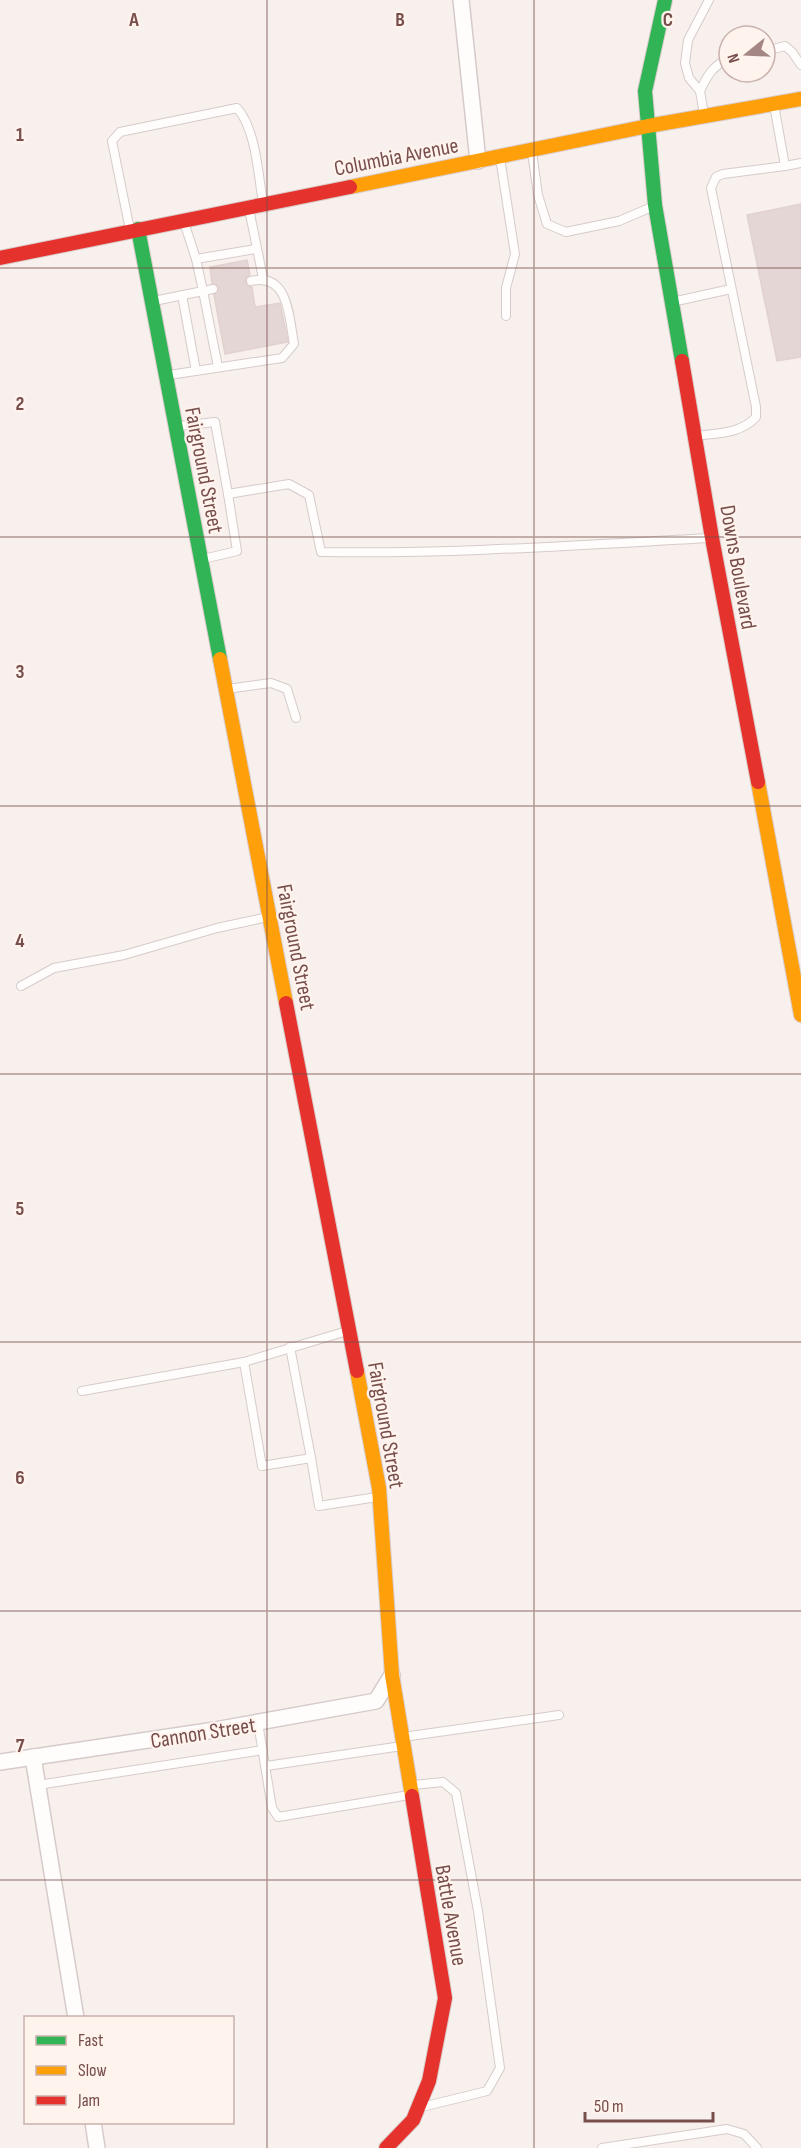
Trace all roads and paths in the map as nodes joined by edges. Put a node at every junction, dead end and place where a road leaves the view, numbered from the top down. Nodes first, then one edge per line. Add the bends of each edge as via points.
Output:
1 (461, 0) edge
2 (665, 0) edge
3 (709, 0) edge
4 (777, 48) edge
5 (717, 64) edge
6 (801, 65) edge
7 (700, 91) junction
8 (801, 99) edge
9 (774, 103) junction
10 (704, 115) junction
11 (648, 126) junction
12 (532, 150) junction
13 (499, 157) junction
14 (478, 161) junction
15 (801, 163) edge
16 (785, 166) junction
17 (655, 205) junction
18 (256, 206) junction
19 (184, 220) junction
20 (134, 230) junction
21 (256, 249) junction
22 (0, 258) edge
23 (196, 260) junction
24 (262, 278) junction
25 (251, 281) dead end
26 (213, 289) dead end
27 (731, 289) junction
28 (203, 291) junction
29 (182, 295) junction
30 (152, 302) junction
31 (671, 302) junction
32 (506, 316) dead end
33 (218, 367) junction
34 (196, 371) junction
35 (166, 376) junction
36 (176, 427) junction
37 (694, 436) junction
38 (228, 494) junction
39 (712, 538) junction
40 (201, 560) junction
41 (226, 689) junction
42 (296, 718) dead end
43 (270, 917) junction
44 (21, 986) dead end
45 (799, 996) edge
46 (801, 1015) edge
47 (349, 1330) junction
48 (290, 1347) junction
49 (244, 1362) junction
50 (82, 1391) dead end
51 (311, 1458) junction
52 (380, 1497) junction
53 (392, 1675) junction
54 (559, 1715) dead end
55 (258, 1723) junction
56 (402, 1741) junction
57 (263, 1750) junction
58 (33, 1758) junction
59 (0, 1762) edge
60 (266, 1766) junction
61 (38, 1785) junction
62 (410, 1790) junction
63 (76, 2016) edge
64 (418, 2108) junction
65 (93, 2124) edge
66 (97, 2148) edge
67 (386, 2148) edge
68 (602, 2148) edge
69 (757, 2148) edge

1 - 14 street
2 - 11 street, Downs Boulevard via 645,91
3 - 7 lane via 688,40 689,78
4 - 6 lane via 785,46
5 - 7 lane
7 - 10 lane
8 - 9 street, Columbia Avenue
9 - 10 street, Columbia Avenue
9 - 16 lane
10 - 11 street, Columbia Avenue
11 - 12 street, Columbia Avenue
11 - 17 street, Downs Boulevard
12 - 13 street, Columbia Avenue
12 - 17 lane via 538,195 547,224 566,232 618,221
13 - 14 street, Columbia Avenue
13 - 32 lane via 515,255 506,288
14 - 18 street, Columbia Avenue
15 - 16 lane
16 - 27 lane via 723,174 712,182
17 - 31 street, Downs Boulevard
18 - 19 street, Columbia Avenue
18 - 20 lane via 249,130 237,108 120,132 112,141
18 - 21 lane
19 - 20 street, Columbia Avenue
19 - 23 lane
20 - 22 street, Columbia Avenue
20 - 30 street, Fairground Street
21 - 23 lane
21 - 24 lane
23 - 28 lane
24 - 25 lane
24 - 33 lane via 277,285 285,298 294,344 282,358
26 - 28 lane
27 - 31 lane
27 - 37 lane via 756,417 749,426
28 - 29 lane
28 - 33 lane
29 - 30 lane
29 - 34 lane
30 - 35 street, Fairground Street
31 - 37 street, Downs Boulevard
33 - 34 lane
34 - 35 lane
35 - 36 street, Fairground Street
36 - 38 lane via 215,422
36 - 40 street, Fairground Street
37 - 39 street, Downs Boulevard
38 - 39 lane via 290,484 309,495 321,552 536,548
38 - 40 lane via 237,551
39 - 45 street, Downs Boulevard
40 - 41 street, Fairground Street
41 - 42 lane via 271,683 287,689
41 - 43 street, Fairground Street
43 - 44 lane via 124,955 54,968
43 - 47 street, Fairground Street
45 - 46 street, Downs Boulevard
47 - 48 lane
47 - 52 street, Fairground Street
48 - 49 lane
48 - 51 lane
49 - 50 lane
49 - 51 lane via 262,1466
51 - 52 lane via 319,1506
52 - 53 street, Fairground Street
53 - 55 street, Cannon Street via 376,1701
53 - 56 street, Battle Avenue
54 - 56 lane
55 - 57 lane
55 - 58 street, Cannon Street
56 - 60 lane
56 - 62 street, Battle Avenue
57 - 60 lane
57 - 61 lane
58 - 59 street, Cannon Street
58 - 61 street
60 - 62 lane via 272,1808 278,1817
61 - 63 street
62 - 64 street, Battle Avenue via 445,1998 429,2081
62 - 64 lane via 443,1782 456,1792 500,2068 487,2091
64 - 67 street, Battle Avenue via 413,2120
65 - 66 street
68 - 69 lane via 727,2129 744,2134

